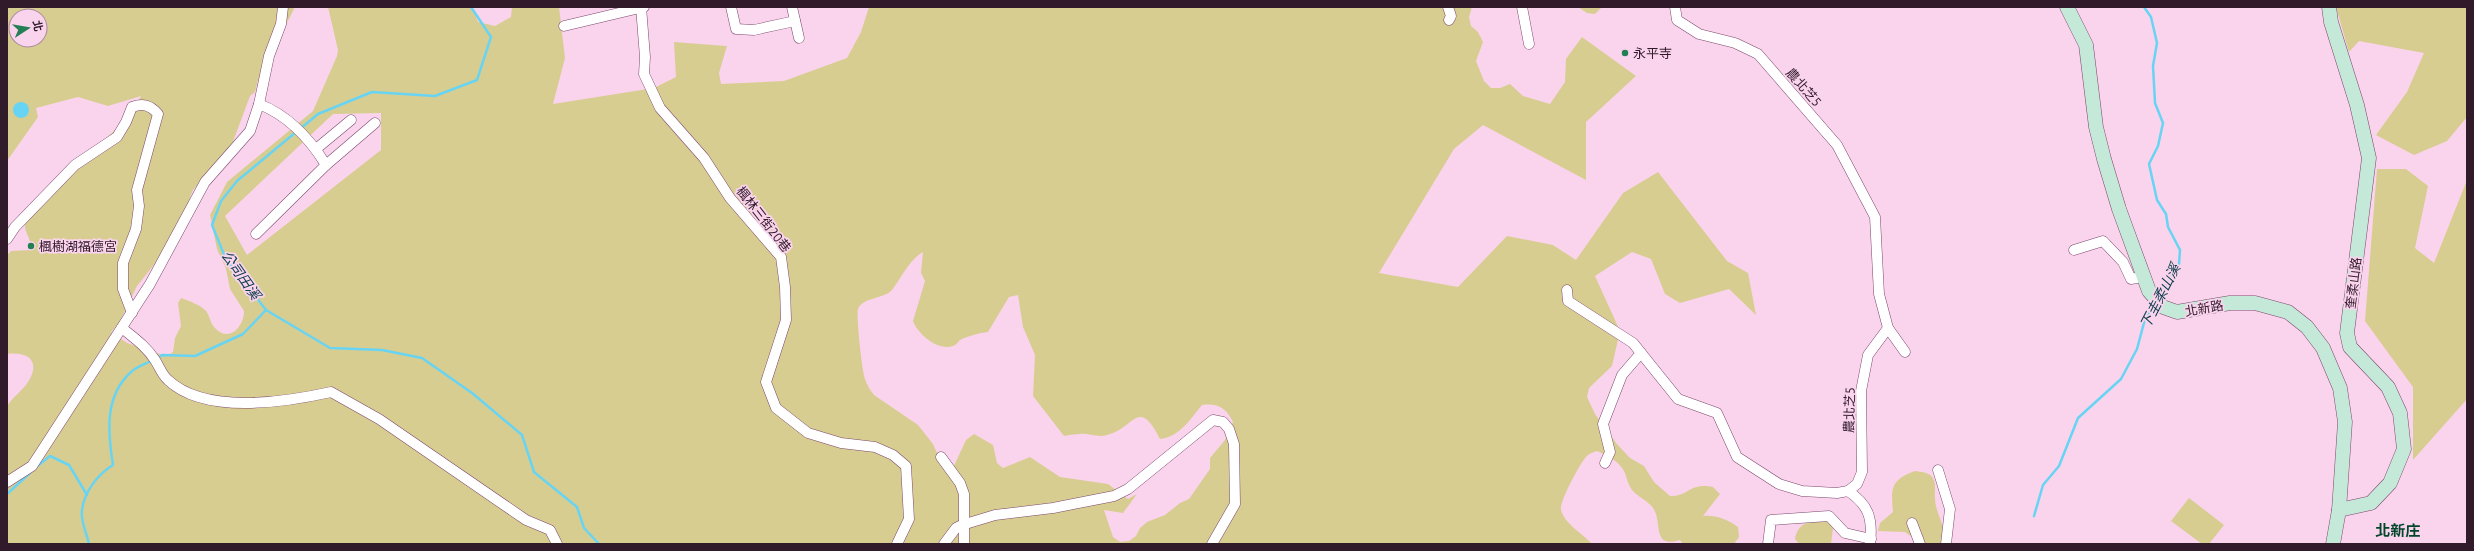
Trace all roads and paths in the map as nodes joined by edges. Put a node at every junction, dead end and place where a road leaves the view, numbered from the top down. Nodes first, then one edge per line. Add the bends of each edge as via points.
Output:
1 (283, 7) edge
2 (642, 7) edge
3 (731, 7) edge
4 (792, 7) edge
5 (1448, 7) edge
6 (1522, 7) edge
7 (1675, 7) edge
8 (2067, 7) edge
9 (2329, 7) edge
10 (1449, 20) dead end
11 (795, 21) junction
12 (564, 26) dead end
13 (799, 38) dead end
14 (1529, 44) dead end
15 (259, 104) junction
16 (351, 120) dead end
17 (375, 123) dead end
18 (316, 149) junction
19 (326, 165) junction
20 (11, 224) edge
21 (256, 234) dead end
22 (7, 239) edge
23 (2074, 250) dead end
24 (2142, 277) junction
25 (1567, 290) dead end
26 (132, 313) junction
27 (122, 328) junction
28 (1888, 328) junction
29 (1905, 352) dead end
30 (1641, 353) junction
31 (941, 457) dead end
32 (1605, 463) dead end
33 (1938, 470) dead end
34 (7, 482) edge
35 (1848, 491) junction
36 (2339, 510) junction
37 (1912, 523) dead end
38 (962, 525) junction
39 (1871, 542) edge
40 (557, 544) edge
41 (897, 544) edge
42 (944, 544) edge
43 (964, 544) edge
44 (1212, 544) edge
45 (1768, 544) edge
46 (1920, 544) edge
47 (1946, 544) edge
48 (2333, 544) edge

1 - 15 street via 281,24 270,56
2 - 12 street
2 - 41 street, 楓林三街20巷 via 644,74 660,108 704,158 730,198 781,257 786,320 766,382 776,408 808,433 841,443 875,447 893,455 906,466 909,519
3 - 11 street via 736,28 754,30
4 - 11 street
5 - 10 street via 1451,16
6 - 14 street
7 - 28 street, 農北芝5 via 1677,20 1699,34 1736,43 1758,54 1837,145 1875,217 1879,294
8 - 24 main road, 北新路 via 2086,45 2096,127
9 - 36 main road, 奎柔山路 via 2369,158 2347,333 2350,348 2388,387 2400,413 2404,449 2390,483 2371,503
11 - 13 street
15 - 18 street via 288,119
15 - 26 street via 250,131 205,182
16 - 18 street
17 - 19 street
18 - 19 street
19 - 21 street
20 - 22 street
20 - 26 street via 75,165 117,137 132,107 141,104 152,107 158,114 156,127 137,190 139,206 136,229 123,263 123,289
23 - 24 street via 2103,241 2123,262 2131,279
24 - 36 main road, 北新路 via 2149,291 2163,307 2177,312 2230,303 2255,303 2288,312 2307,327 2322,348 2340,388 2345,422
25 - 30 street via 1568,301 1633,343
26 - 27 street
27 - 34 street via 32,466
27 - 40 street via 143,344 167,380 196,396 237,403 296,400 331,392 379,419 526,520 550,530
28 - 29 street
28 - 35 street, 農北芝5 via 1868,355 1860,391 1862,472 1857,484
30 - 32 street via 1622,375 1603,424 1610,452
30 - 35 street via 1678,399 1717,413 1737,456 1779,484 1802,491
31 - 38 street via 960,483 964,494
33 - 47 street via 1950,509
35 - 39 street via 1859,499 1870,514
36 - 48 main road, 北新路
37 - 46 street
38 - 42 street via 956,528
38 - 43 street
38 - 44 street via 995,515 1053,508 1114,496 1128,489 1213,420 1223,422 1234,444 1235,504
39 - 45 street via 1845,533 1829,516 1771,520

